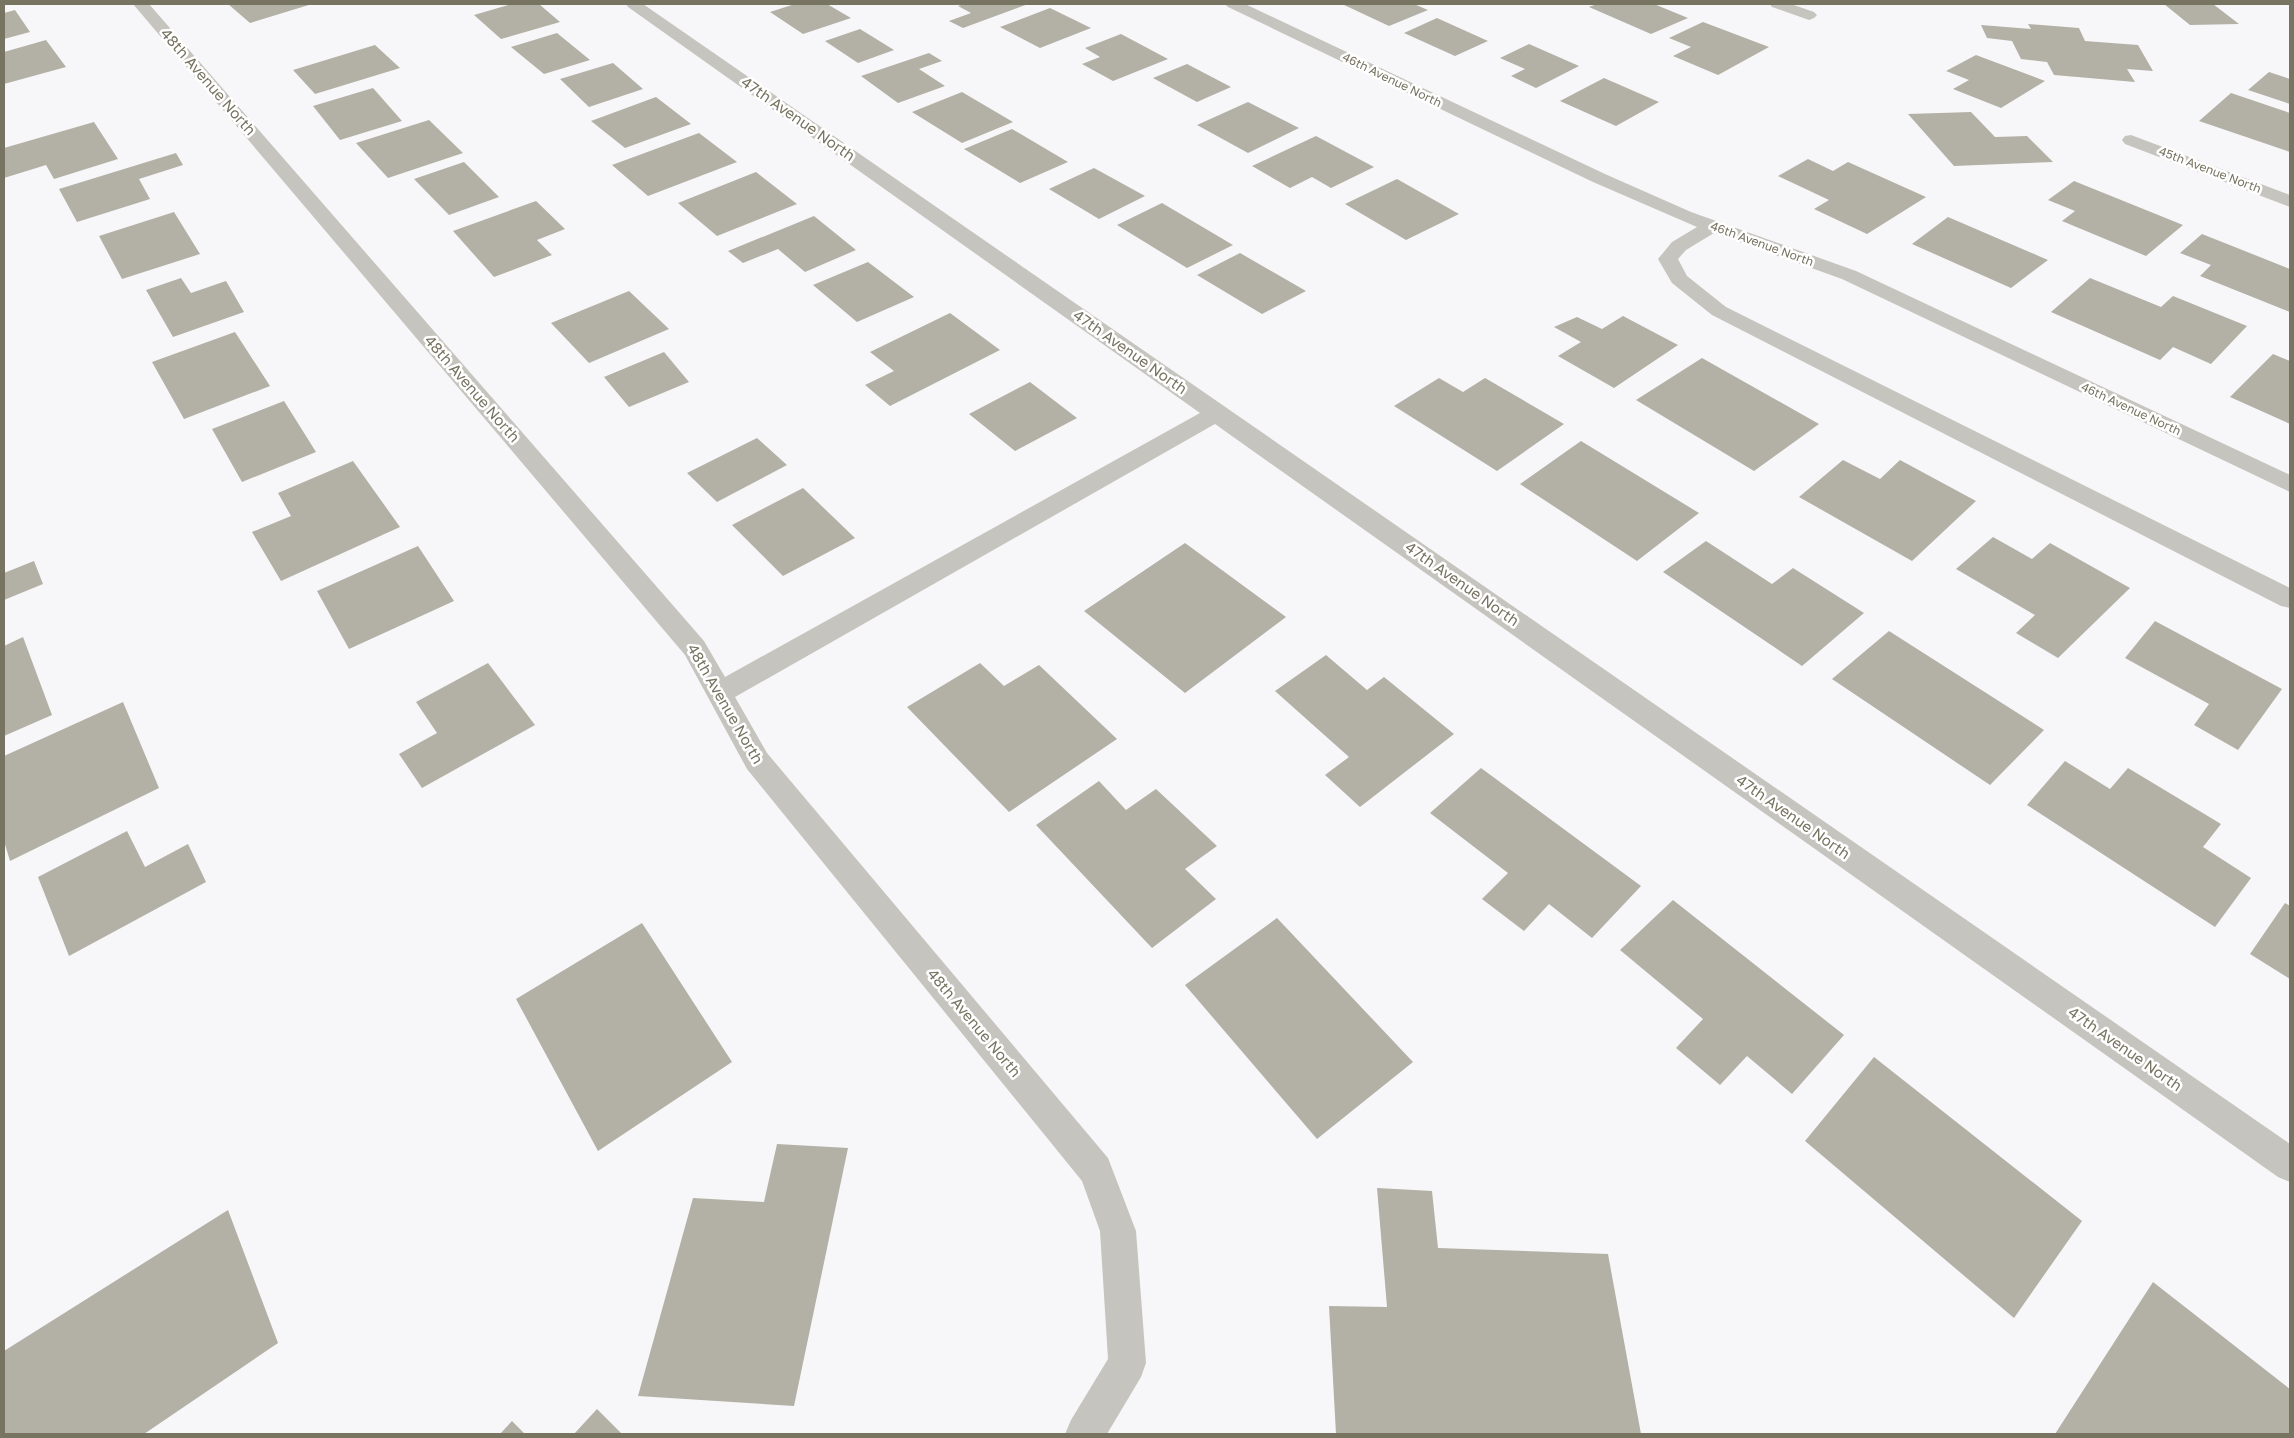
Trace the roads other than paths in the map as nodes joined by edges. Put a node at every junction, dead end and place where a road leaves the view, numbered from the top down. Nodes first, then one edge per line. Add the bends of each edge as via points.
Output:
1 (141, 4) edge
2 (633, 4) edge
3 (1233, 4) edge
4 (1777, 4) edge
5 (1809, 16) dead end
6 (2131, 140) dead end
7 (2290, 201) edge
8 (1714, 226) junction
9 (1217, 413) junction
10 (2290, 484) edge
11 (2290, 599) edge
12 (719, 692) junction
13 (2290, 1165) edge
14 (1084, 1434) edge

1 - 12 street, 48th Avenue North via 695,648
2 - 9 street, 47th Avenue North
3 - 8 street, 46th Avenue North via 1599,178
4 - 5 street
6 - 7 street, 45th Avenue North
8 - 10 street, 46th Avenue North via 1849,275
8 - 11 street via 1679,246 1668,260 1678,279 1719,311
9 - 12 street
9 - 13 street, 47th Avenue North
12 - 14 street, 48th Avenue North via 757,761 1096,1170 1118,1231 1127,1363

